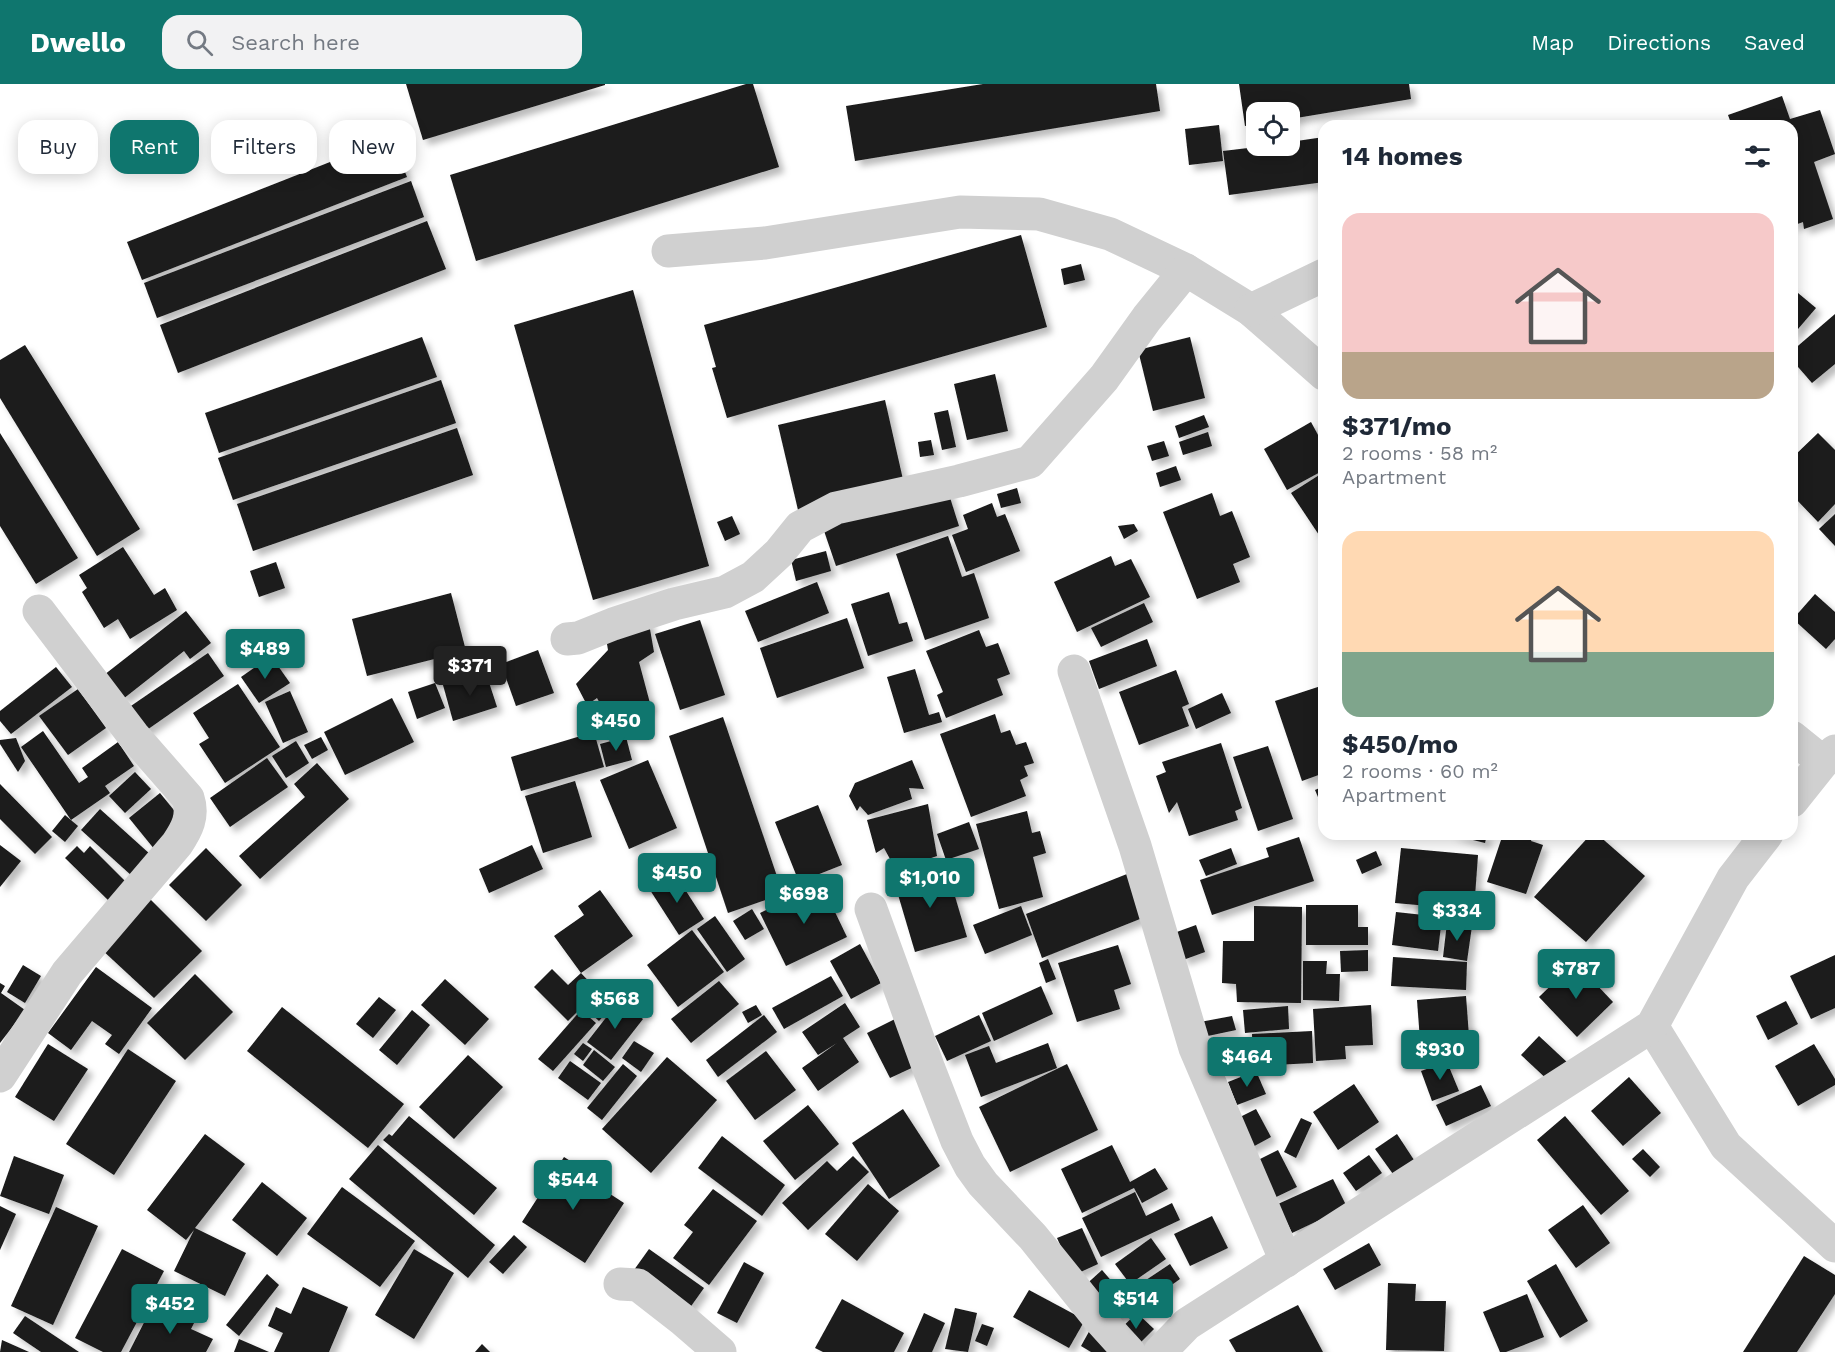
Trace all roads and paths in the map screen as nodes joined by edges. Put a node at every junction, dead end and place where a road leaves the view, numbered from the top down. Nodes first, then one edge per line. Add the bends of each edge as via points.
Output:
1 (668, 251) dead end
2 (1186, 270) junction
3 (1318, 278) edge
4 (1251, 310) junction
5 (1318, 369) edge
6 (39, 611) dead end
7 (567, 639) dead end
8 (1074, 671) dead end
9 (1798, 740) edge
10 (1829, 757) edge
11 (1798, 794) edge
12 (1762, 840) edge
13 (871, 909) dead end
14 (1652, 1026) junction
15 (0, 1076) edge
16 (1835, 1246) edge
17 (1286, 1261) junction
18 (620, 1284) dead end
19 (720, 1352) edge
20 (1129, 1352) edge
21 (1160, 1352) edge

1 - 2 street via 765,243 960,212 1039,214 1110,234
2 - 4 street
2 - 7 street via 1104,378 1030,462 836,508 800,527 753,577 725,592 674,604
3 - 4 street
4 - 5 street
6 - 15 street via 188,798 192,810 177,844 67,973
8 - 17 street via 1135,846 1195,1048
9 - 10 street
10 - 11 street
12 - 14 street via 1733,878
13 - 20 street via 957,1142 970,1166
14 - 16 street via 1726,1146
14 - 17 street
17 - 21 street via 1187,1324
18 - 19 street via 638,1285

